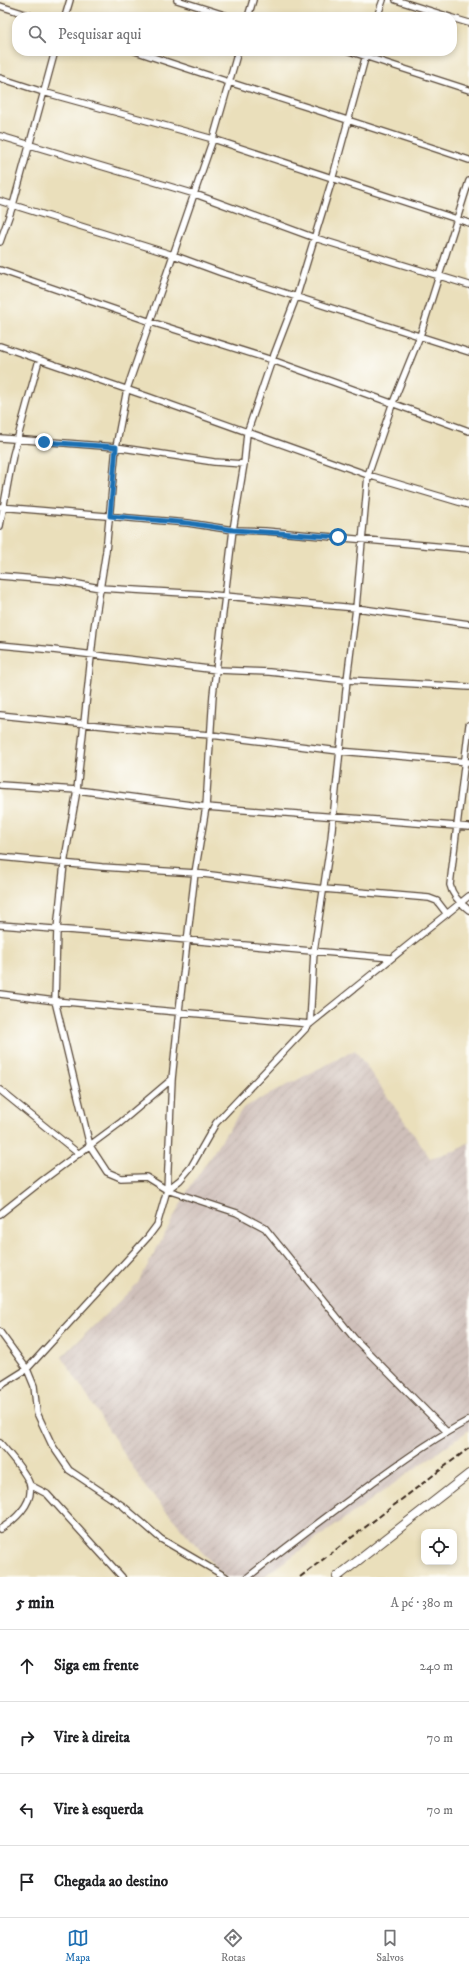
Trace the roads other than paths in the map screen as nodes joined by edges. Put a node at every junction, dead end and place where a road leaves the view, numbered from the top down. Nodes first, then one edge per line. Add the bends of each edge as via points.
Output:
1 (70, 0) edge
2 (177, 0) edge
3 (253, 0) edge
4 (383, 0) edge
5 (396, 0) edge
6 (0, 6) edge
7 (19, 12) edge
8 (66, 12) edge
9 (215, 12) edge
10 (249, 12) edge
11 (379, 12) edge
12 (435, 12) edge
13 (457, 19) edge
14 (469, 23) edge
15 (54, 56) edge
16 (150, 56) edge
17 (237, 56) edge
18 (365, 56) edge
19 (374, 56) edge
20 (0, 78) edge
21 (229, 83) junction
22 (469, 90) edge
23 (43, 92) junction
24 (348, 119) junction
25 (0, 136) edge
26 (214, 139) junction
27 (28, 146) junction
28 (469, 160) edge
29 (332, 180) junction
30 (469, 181) edge
31 (195, 194) junction
32 (0, 201) edge
33 (13, 205) junction
34 (457, 219) junction
35 (469, 223) edge
36 (315, 238) junction
37 (0, 242) edge
38 (173, 255) junction
39 (0, 270) edge
40 (439, 277) junction
41 (469, 285) edge
42 (297, 295) junction
43 (150, 322) junction
44 (420, 336) junction
45 (0, 346) edge
46 (469, 352) edge
47 (39, 360) junction
48 (272, 360) junction
49 (127, 389) junction
50 (392, 404) junction
51 (469, 432) edge
52 (247, 433) junction
53 (0, 438) edge
54 (17, 440) junction
55 (116, 447) junction
56 (244, 464) junction
57 (368, 475) junction
58 (469, 505) edge
59 (1, 507) edge
60 (110, 516) junction
61 (0, 526) edge
62 (233, 530) junction
63 (363, 540) junction
64 (469, 549) edge
65 (0, 576) edge
66 (100, 588) junction
67 (225, 598) junction
68 (356, 608) junction
69 (469, 624) edge
70 (0, 645) edge
71 (92, 655) junction
72 (217, 670) junction
73 (346, 680) junction
74 (469, 688) edge
75 (0, 715) edge
76 (85, 724) junction
77 (469, 725) edge
78 (211, 735) junction
79 (339, 751) junction
80 (467, 761) edge
81 (0, 784) edge
82 (77, 790) junction
83 (206, 807) junction
84 (333, 817) junction
85 (458, 826) junction
86 (469, 828) edge
87 (0, 857) edge
88 (64, 864) junction
89 (195, 873) junction
90 (324, 889) junction
91 (469, 896) edge
92 (461, 903) junction
93 (469, 910) edge
94 (447, 914) junction
95 (0, 925) edge
96 (58, 929) junction
97 (188, 941) junction
98 (314, 951) junction
99 (391, 958) junction
100 (0, 994) edge
101 (55, 1001) junction
102 (179, 1011) junction
103 (310, 1024) junction
104 (172, 1079) junction
105 (0, 1090) edge
106 (90, 1146) junction
107 (79, 1154) junction
108 (167, 1190) junction
109 (0, 1214) edge
110 (0, 1332) edge
111 (27, 1369) junction
112 (0, 1386) edge
113 (469, 1420) edge
114 (447, 1432) junction
115 (0, 1443) edge
116 (469, 1474) edge
117 (30, 1485) junction
118 (0, 1529) edge
119 (122, 1577) edge
120 (226, 1577) edge
121 (248, 1577) edge
122 (336, 1577) edge

1 - 8 street
2 - 9 street
3 - 10 street
4 - 11 street
5 - 12 street
6 - 7 street
13 - 14 street
15 - 23 street
16 - 21 street
17 - 21 street
18 - 24 street
19 - 22 street
20 - 23 street
21 - 24 street
21 - 26 street
23 - 26 street
23 - 27 street
24 - 28 street
24 - 29 street
25 - 27 street
26 - 29 street
26 - 31 street
27 - 31 street
27 - 33 street
29 - 34 street
29 - 36 street
30 - 34 street
31 - 36 street
31 - 38 street
32 - 33 street
33 - 37 street
33 - 38 street
34 - 35 street
34 - 40 street
36 - 40 street
36 - 42 street
38 - 42 street via 222,273
38 - 43 street
39 - 43 street
40 - 41 street
40 - 44 street
42 - 44 street
42 - 48 street
43 - 48 street
43 - 49 street
44 - 46 street
44 - 50 street
45 - 47 street
47 - 49 street
47 - 54 street
48 - 50 street
48 - 52 street
49 - 52 street
49 - 55 street
50 - 51 street
50 - 57 street
52 - 56 street
52 - 57 street
53 - 54 street
54 - 55 street
54 - 59 street
55 - 56 street
55 - 60 street
56 - 62 street
57 - 58 street
57 - 63 street
59 - 60 street
59 - 61 street
60 - 62 street
60 - 66 street
62 - 63 street
62 - 67 street
63 - 64 street
63 - 68 street
65 - 66 street
66 - 67 street
66 - 71 street
67 - 68 street
67 - 72 street
68 - 69 street
68 - 73 street
70 - 71 street
71 - 72 street
71 - 76 street
72 - 73 street via 269,672
72 - 78 street
73 - 74 street
73 - 79 street
75 - 76 street
76 - 78 street
76 - 82 street
77 - 80 street
78 - 79 street
78 - 83 street
79 - 80 street
79 - 84 street
80 - 85 street
81 - 82 street
82 - 83 street
82 - 88 street
83 - 84 street
83 - 89 street
84 - 85 street
84 - 90 street
85 - 86 street
85 - 92 street via 450,884 452,892
87 - 88 street
88 - 89 street
88 - 96 street
89 - 90 street
89 - 97 street
90 - 94 street via 429,898 438,901
90 - 98 street
91 - 92 street
92 - 93 street
92 - 94 street
94 - 99 street
95 - 96 street
96 - 97 street
96 - 101 street
97 - 98 street
97 - 102 street
98 - 99 street
98 - 103 street
99 - 103 street
100 - 101 street
101 - 102 street
101 - 106 street
102 - 103 street
102 - 104 street
103 - 108 street via 216,1123 191,1168
104 - 106 street
104 - 108 street
105 - 107 street
106 - 107 street
106 - 108 street via 107,1172 121,1178 146,1177
107 - 109 street
108 - 111 street via 157,1225 148,1237
108 - 114 street via 237,1213 265,1228 354,1338
110 - 111 street
111 - 112 street
111 - 120 street via 34,1386 37,1413 52,1445 69,1470 123,1506 161,1539
113 - 114 street
114 - 121 street via 317,1522
115 - 117 street via 12,1456
116 - 122 street
117 - 118 street via 30,1497 20,1512
117 - 119 street via 47,1494

